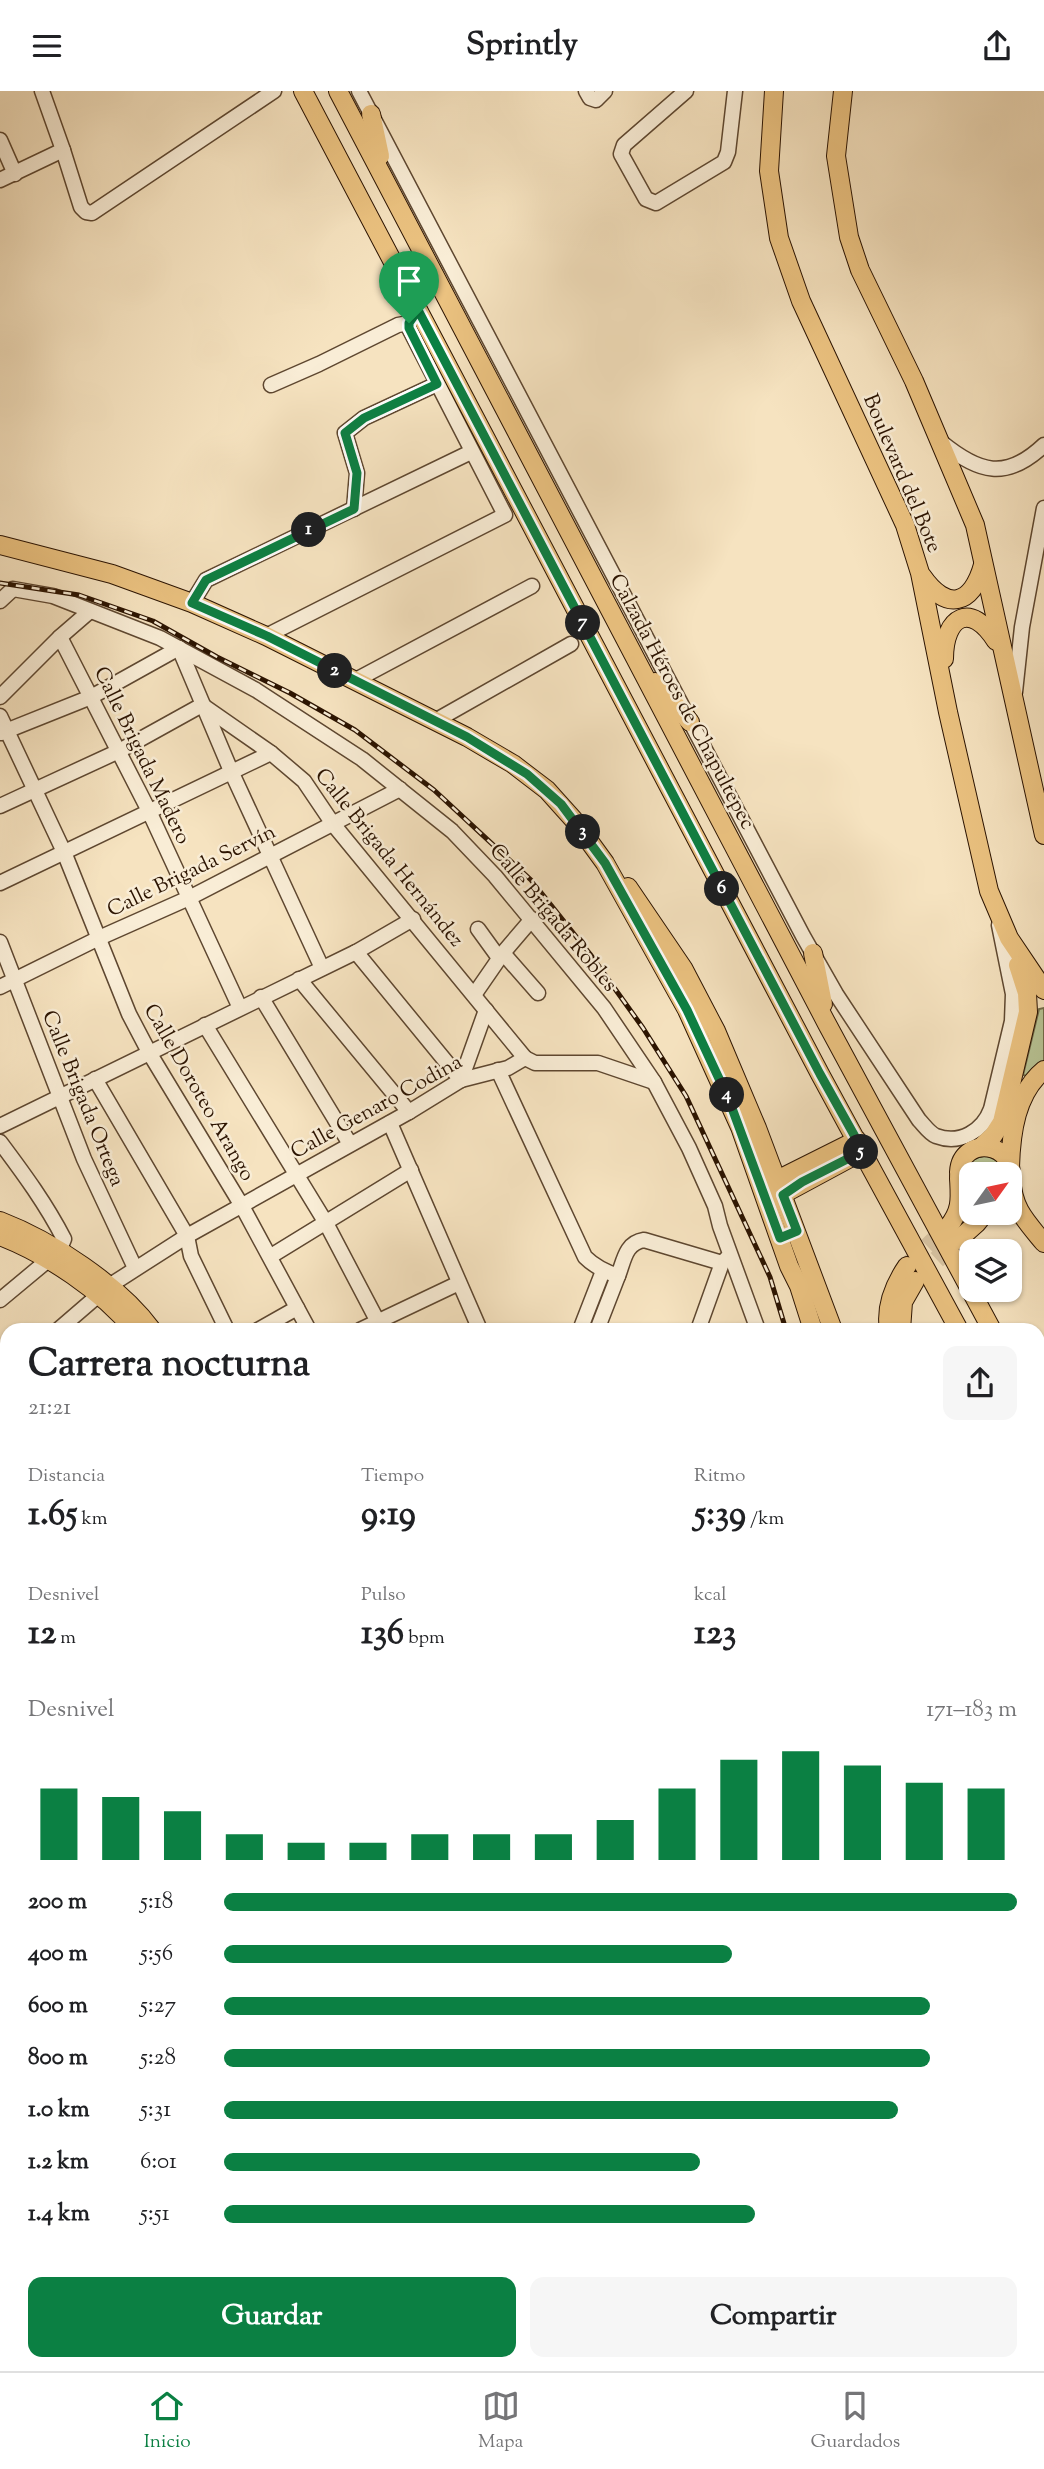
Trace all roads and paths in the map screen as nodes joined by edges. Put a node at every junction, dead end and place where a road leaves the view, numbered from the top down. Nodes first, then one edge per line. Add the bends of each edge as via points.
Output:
1 (42, 91) edge
2 (274, 91) edge
3 (295, 91) edge
4 (303, 91) edge
5 (338, 91) edge
6 (359, 91) edge
7 (586, 91) edge
8 (605, 91) edge
9 (686, 91) edge
10 (735, 91) edge
11 (774, 91) edge
12 (844, 91) edge
13 (313, 110) junction
14 (371, 114) junction
15 (0, 140) edge
16 (63, 151) junction
17 (15, 174) junction
18 (0, 180) edge
19 (385, 180) junction
20 (414, 316) junction
21 (271, 384) dead end
22 (437, 384) junction
23 (941, 442) junction
24 (1044, 445) edge
25 (471, 452) junction
26 (1044, 508) edge
27 (354, 509) junction
28 (0, 545) edge
29 (983, 565) junction
30 (920, 573) junction
31 (532, 586) dead end
32 (0, 601) edge
33 (192, 603) junction
34 (90, 611) junction
35 (267, 636) junction
36 (60, 637) junction
37 (571, 644) dead end
38 (179, 648) junction
39 (1001, 649) junction
40 (635, 659) junction
41 (354, 681) junction
42 (944, 693) junction
43 (0, 697) edge
44 (92, 697) junction
45 (1014, 704) junction
46 (202, 705) junction
47 (0, 716) edge
48 (435, 721) junction
49 (690, 722) junction
50 (4, 732) edge
51 (119, 751) junction
52 (271, 753) junction
53 (231, 771) junction
54 (35, 789) junction
55 (400, 789) junction
56 (0, 806) edge
57 (149, 811) junction
58 (333, 824) junction
59 (1044, 835) edge
60 (64, 852) junction
61 (270, 855) junction
62 (0, 883) edge
63 (189, 898) junction
64 (997, 913) junction
65 (413, 919) junction
66 (532, 919) junction
67 (478, 929) dead end
68 (99, 938) junction
69 (1009, 938) junction
70 (0, 942) edge
71 (356, 952) junction
72 (813, 953) junction
73 (501, 956) junction
74 (322, 968) junction
75 (299, 979) junction
76 (7, 983) edge
77 (1044, 990) edge
78 (538, 993) dead end
79 (474, 995) junction
80 (261, 997) junction
81 (240, 1008) junction
82 (486, 1010) junction
83 (827, 1024) junction
84 (205, 1025) junction
85 (150, 1054) junction
86 (525, 1058) junction
87 (498, 1070) junction
88 (1044, 1070) edge
89 (95, 1079) junction
90 (461, 1080) junction
91 (654, 1081) junction
92 (61, 1096) junction
93 (409, 1112) junction
94 (2, 1120) edge
95 (390, 1123) junction
96 (962, 1138) junction
97 (0, 1142) edge
98 (350, 1143) junction
99 (860, 1146) junction
100 (980, 1148) junction
101 (962, 1162) edge
102 (1008, 1162) edge
103 (1011, 1162) edge
104 (411, 1170) junction
105 (295, 1174) junction
106 (772, 1191) junction
107 (959, 1204) edge
108 (243, 1206) junction
109 (1022, 1216) edge
110 (0, 1221) edge
111 (326, 1223) junction
112 (966, 1225) edge
113 (789, 1235) junction
114 (0, 1236) edge
115 (187, 1236) junction
116 (1044, 1243) edge
117 (54, 1255) junction
118 (271, 1256) junction
119 (726, 1259) junction
120 (789, 1266) junction
121 (135, 1268) junction
122 (603, 1271) junction
123 (618, 1276) junction
124 (459, 1283) junction
125 (104, 1290) junction
126 (0, 1300) edge
127 (298, 1308) junction
128 (66, 1323) edge
129 (129, 1323) edge
130 (144, 1323) edge
131 (224, 1323) edge
132 (271, 1323) edge
133 (306, 1323) edge
134 (365, 1323) edge
135 (375, 1323) edge
136 (477, 1323) edge
137 (583, 1323) edge
138 (600, 1323) edge
139 (701, 1323) edge
140 (755, 1323) edge
141 (802, 1323) edge
142 (811, 1323) edge
143 (830, 1323) edge
144 (888, 1323) edge
145 (902, 1323) edge
146 (955, 1323) edge
147 (988, 1323) edge

1 - 16 street
2 - 16 street via 92,213 81,207
3 - 13 street
4 - 13 main road
5 - 19 main road, Calzada Héroes de Chapultepec
6 - 14 street
7 - 8 street via 596,100
9 - 10 street via 624,145 621,153 646,199 656,203 724,162
11 - 30 main road, Boulevard del Bote via 769,171 779,239 801,301 905,525
12 - 23 main road, Boulevard del Bote via 836,156 849,237
13 - 20 main road
14 - 19 main road
14 - 49 street
15 - 17 street
16 - 17 street
17 - 18 street
19 - 40 main road, Calzada Héroes de Chapultepec
20 - 21 street
20 - 22 street via 409,328
20 - 99 main road
22 - 25 street
22 - 27 street via 364,418 345,433 357,473
23 - 24 street via 971,464 991,469 1023,463
23 - 29 main road, Boulevard del Bote via 975,525
25 - 27 street
25 - 35 street via 505,515
26 - 45 street via 1022,628
27 - 33 street via 206,580
28 - 33 main road via 112,574
29 - 30 main road via 978,583 957,599 935,593
29 - 39 main road, Boulevard del Bote
30 - 42 main road, Boulevard del Bote
31 - 41 street
32 - 34 street, Calle Brigada Robles via 13,589 53,596
33 - 35 main road
34 - 36 street
34 - 38 street, Calle Brigada Robles
35 - 41 main road
36 - 43 street
36 - 44 street, Calle Brigada Madero
37 - 48 street
38 - 44 street
38 - 46 street
38 - 55 street, Calle Brigada Robles via 311,724
39 - 42 main road via 983,623 970,618 956,622 944,640
39 - 45 main road, Boulevard del Bote
40 - 49 main road
40 - 83 main road, Calzada Héroes de Chapultepec
41 - 48 main road
42 - 64 main road, Boulevard del Bote via 981,864
44 - 50 street
44 - 51 street, Calle Brigada Madero
45 - 59 main road, Boulevard del Bote
46 - 51 street
46 - 52 street, Calle Brigada Hernández
46 - 53 street
47 - 50 street, Calle Doroteo Arango
48 - 106 main road via 493,752 547,790 631,890 698,995 731,1064
49 - 72 street
50 - 54 street, Calle Doroteo Arango
51 - 54 street
51 - 57 street, Calle Brigada Madero
52 - 53 street
52 - 58 street, Calle Brigada Hernández via 304,781
53 - 57 street
53 - 61 street
54 - 56 street
54 - 60 street, Calle Doroteo Arango
55 - 58 street, Calle Brigada Servín
55 - 66 street, Calle Brigada Robles via 452,831
57 - 60 street
57 - 63 street, Calle Brigada Madero
58 - 61 street, Calle Brigada Servín
58 - 65 street, Calle Brigada Hernández
60 - 62 street
60 - 68 street, Calle Doroteo Arango
61 - 63 street, Calle Brigada Servín
61 - 74 street
63 - 68 street, Calle Brigada Servín
63 - 81 street, Calle Brigada Madero
64 - 69 main road, Boulevard del Bote
64 - 96 street via 1013,994 1012,1021 986,1122
65 - 71 street
65 - 79 street, Calle Brigada Hernández
66 - 73 street
66 - 91 street, Calle Brigada Robles via 604,1008
67 - 73 street
68 - 76 street, Calle Brigada Servín
68 - 85 street, Calle Doroteo Arango
69 - 77 main road, Boulevard del Bote
69 - 100 main road via 1027,993 1028,1012 1002,1122
70 - 76 street, Calle Brigada Ortega
71 - 74 street
71 - 90 street
72 - 83 main road
72 - 96 street via 919,1120 933,1135
73 - 78 street
73 - 79 street
74 - 75 street
75 - 80 street
75 - 93 street
76 - 92 street, Calle Brigada Ortega
79 - 82 street, Calle Brigada Hernández
80 - 81 street
80 - 98 street
81 - 84 street
82 - 86 street, Calle Brigada Hernández
82 - 90 street
83 - 147 main road, Calzada Héroes de Chapultepec
84 - 85 street
84 - 105 street
85 - 89 street
85 - 108 street, Calle Doroteo Arango
86 - 87 street, Calle Genaro Codina
86 - 91 street via 535,1063 598,1063
87 - 90 street, Calle Genaro Codina
87 - 122 street via 585,1257
88 - 103 main road via 1023,1098
89 - 92 street
89 - 115 street
90 - 93 street, Calle Genaro Codina
91 - 119 street, Calle Brigada Robles via 715,1206
92 - 94 street
92 - 121 street, Calle Brigada Ortega via 84,1159
93 - 95 street, Calle Genaro Codina
95 - 98 street, Calle Genaro Codina
95 - 104 street
96 - 100 street
97 - 117 street via 64,1239
98 - 105 street, Calle Genaro Codina
99 - 106 main road
99 - 146 main road
100 - 101 main road
100 - 102 main road via 1000,1152
104 - 111 street
104 - 124 street
105 - 108 street, Calle Genaro Codina
105 - 111 street
106 - 113 main road
107 - 112 main road via 953,1233
108 - 115 street, Calle Genaro Codina
108 - 118 street, Calle Doroteo Arango
109 - 116 main road
110 - 117 main road via 24,1231
111 - 118 street
111 - 134 street
113 - 120 main road
113 - 143 main road
114 - 117 main road
115 - 121 street, Calle Genaro Codina
115 - 131 street via 191,1256
117 - 125 main road
117 - 126 street
118 - 127 street, Calle Doroteo Arango
119 - 123 street via 640,1240 628,1248
119 - 139 street
119 - 140 street, Calle Brigada Robles
120 - 141 main road
120 - 142 main road
121 - 125 street, Calle Genaro Codina
122 - 123 street
122 - 137 street
123 - 138 street
124 - 135 street
124 - 136 street
125 - 128 street, Calle Genaro Codina
125 - 129 main road
125 - 130 main road
127 - 132 street
127 - 133 street, Calle Doroteo Arango
144 - 145 main road via 893,1291 911,1273

